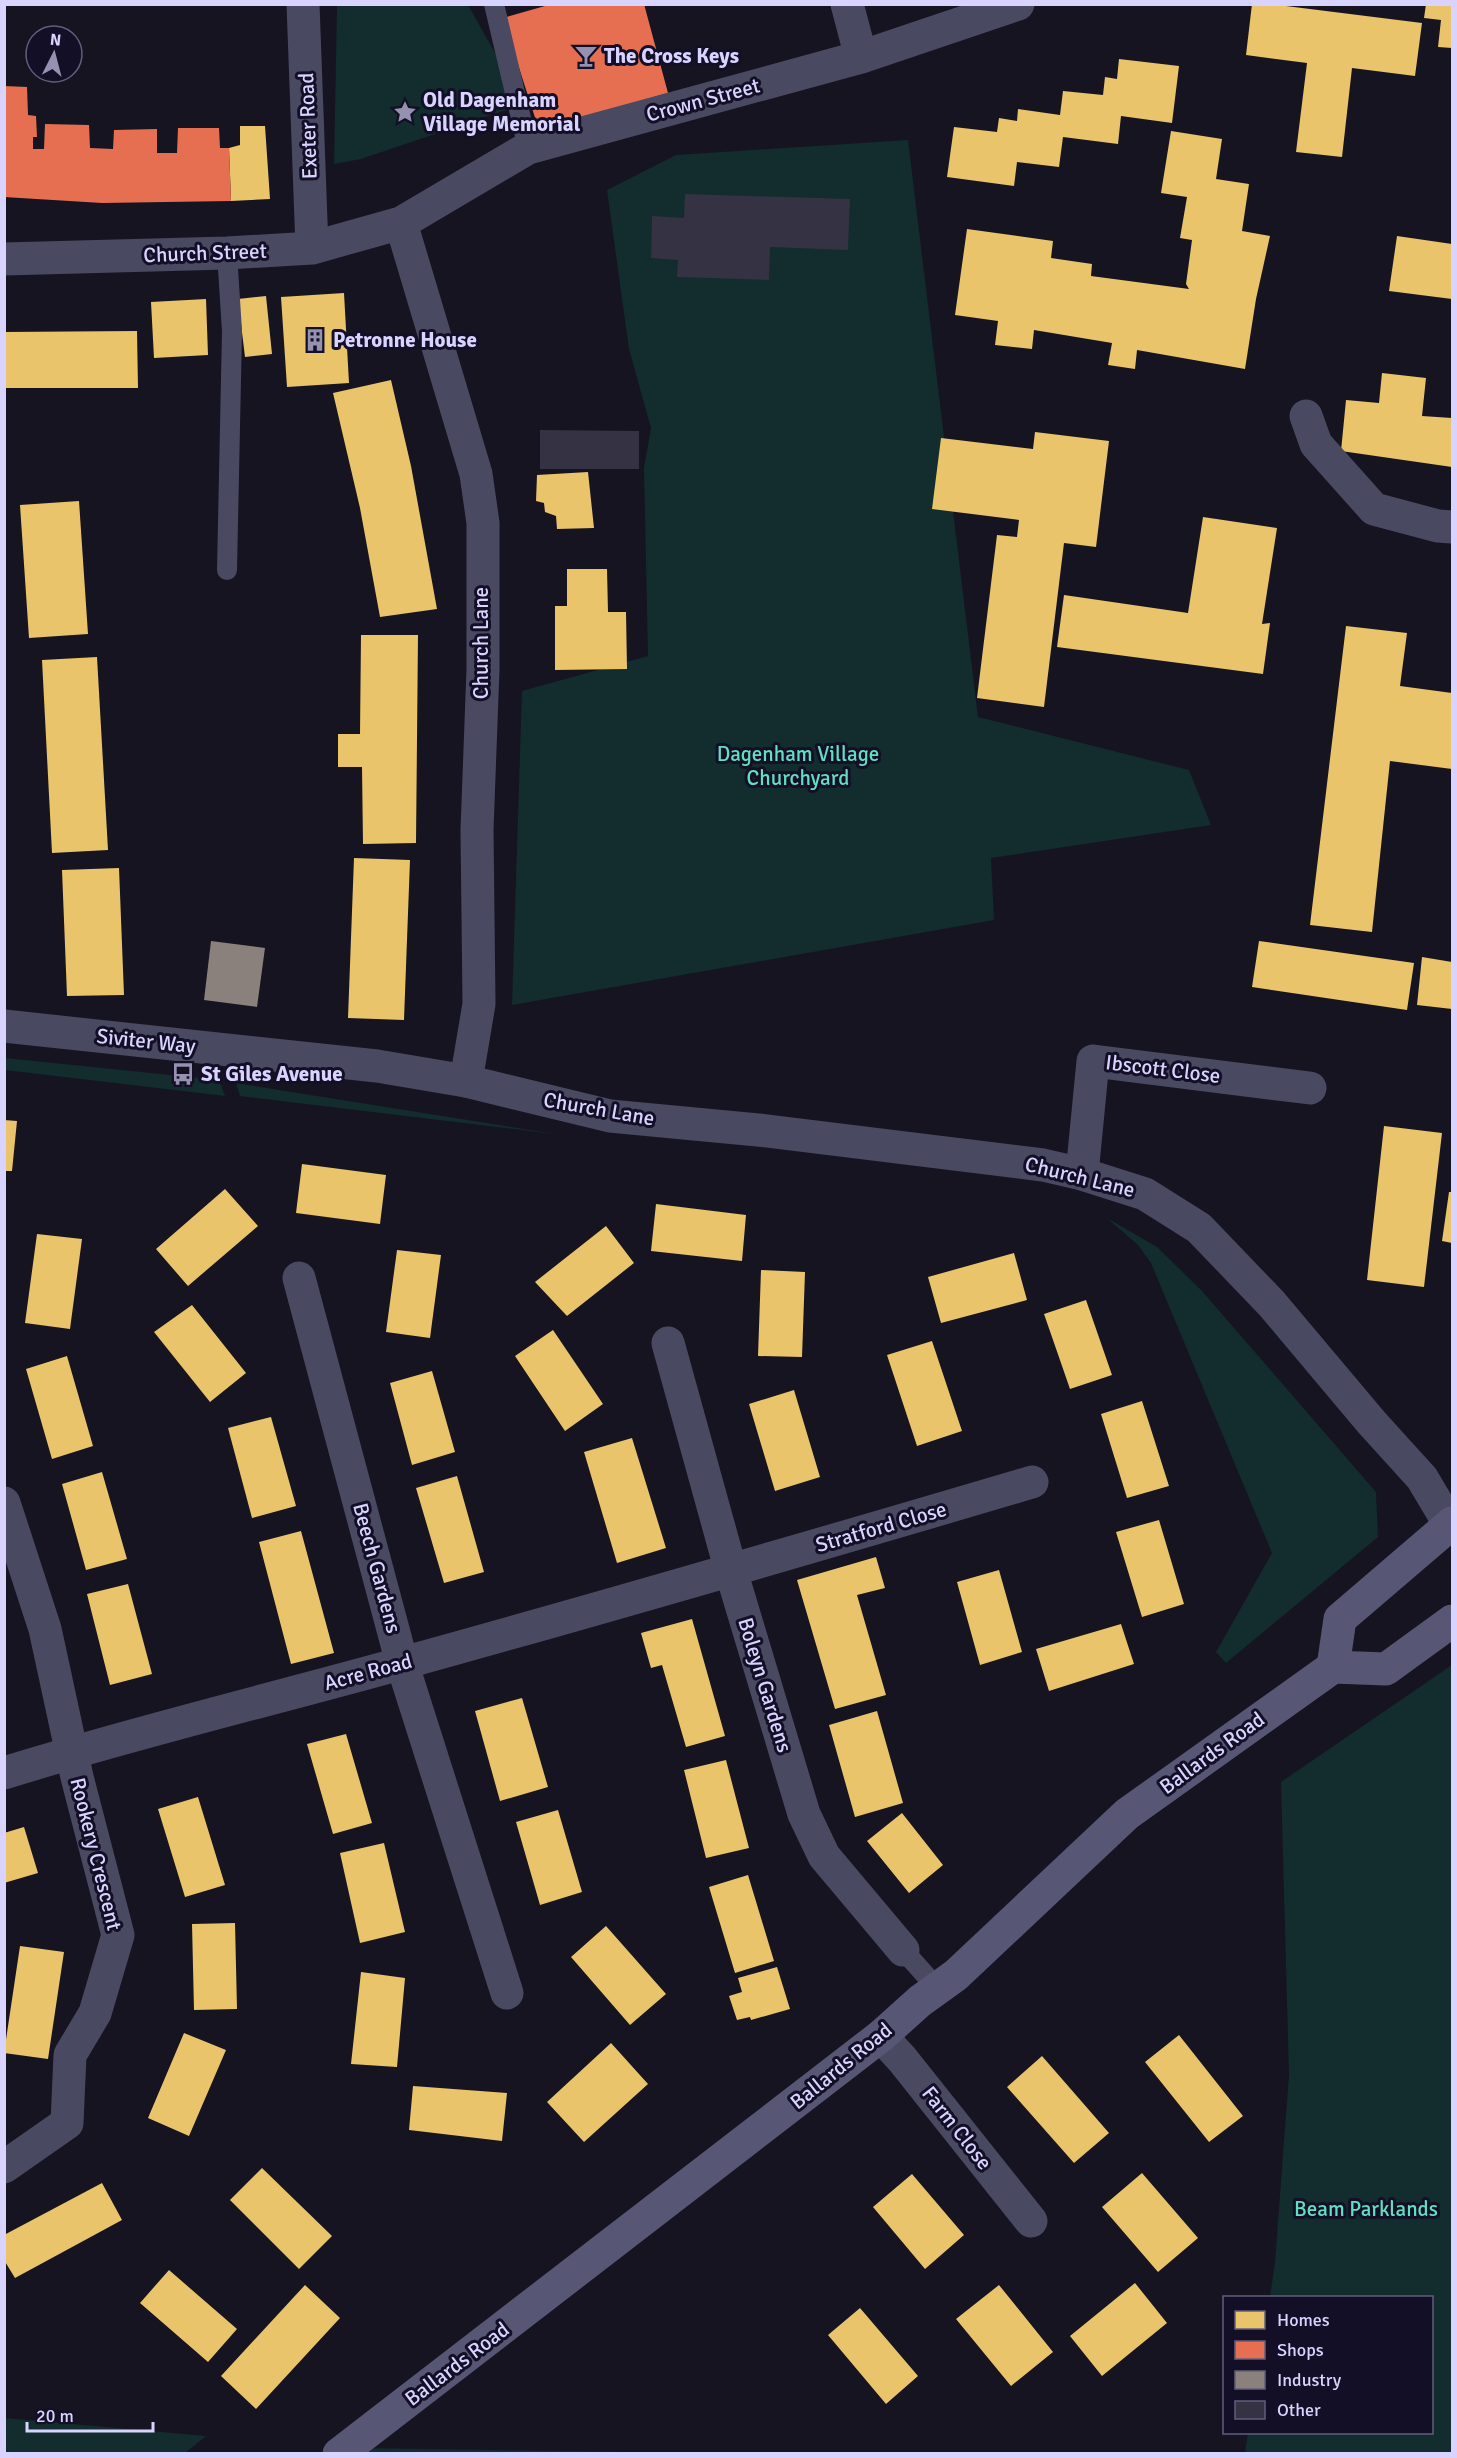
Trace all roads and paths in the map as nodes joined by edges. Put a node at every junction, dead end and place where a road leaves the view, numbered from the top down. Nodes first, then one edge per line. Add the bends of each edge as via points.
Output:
1 (303, 4) edge
2 (494, 4) edge
3 (847, 4) edge
4 (1018, 4) edge
5 (861, 57) junction
6 (528, 148) junction
7 (401, 223) junction
8 (312, 248) junction
9 (227, 253) junction
10 (4, 259) edge
11 (1306, 416) dead end
12 (1452, 527) edge
13 (227, 570) dead end
14 (4, 1026) edge
15 (466, 1081) junction
16 (1310, 1088) dead end
17 (1082, 1174) junction
18 (299, 1278) dead end
19 (668, 1343) dead end
20 (1032, 1482) dead end
21 (4, 1503) edge
22 (1452, 1525) edge
23 (731, 1571) junction
24 (1452, 1622) edge
25 (402, 1663) junction
26 (1333, 1667) junction
27 (72, 1752) junction
28 (4, 1773) edge
29 (903, 1950) joint
30 (938, 1988) junction
31 (507, 1993) dead end
32 (881, 2036) junction
33 (4, 2167) edge
34 (1030, 2221) dead end
35 (339, 2454) edge

1 - 8 street, Exeter Road
2 - 6 lane
3 - 5 street
4 - 5 street, Crown Street
5 - 6 street, Crown Street
6 - 7 street, Crown Street
7 - 8 street, Church Street
7 - 15 street, Church Lane via 476,474 483,523 477,830 479,1004
8 - 9 street, Church Street
9 - 10 street, Church Street
9 - 13 lane via 231,331
11 - 12 street via 1316,444 1374,509
14 - 15 street, Siviter Way via 377,1066
15 - 17 street, Church Lane via 610,1116 758,1130 1042,1165
16 - 17 street, Ibscott Close via 1093,1061
17 - 22 street, Church Lane via 1145,1194 1199,1228 1272,1304 1422,1478
18 - 25 street, Beech Gardens
19 - 23 street, Boleyn Gardens
20 - 23 street, Stratford Close
21 - 27 street via 45,1629
22 - 26 main road via 1340,1619
23 - 25 street, Acre Road
23 - 29 street, Boleyn Gardens via 804,1814 824,1856
24 - 26 main road via 1386,1669
25 - 27 street, Acre Road
25 - 31 street, Beech Gardens
26 - 30 main road, Ballards Road via 1126,1814
27 - 28 street, Acre Road
27 - 33 street, Rookery Crescent via 118,1935 95,2013 70,2055 67,2123
29 - 30 lane, Boleyn Gardens
30 - 32 main road, Ballards Road
32 - 34 street, Farm Close
32 - 35 main road, Ballards Road

